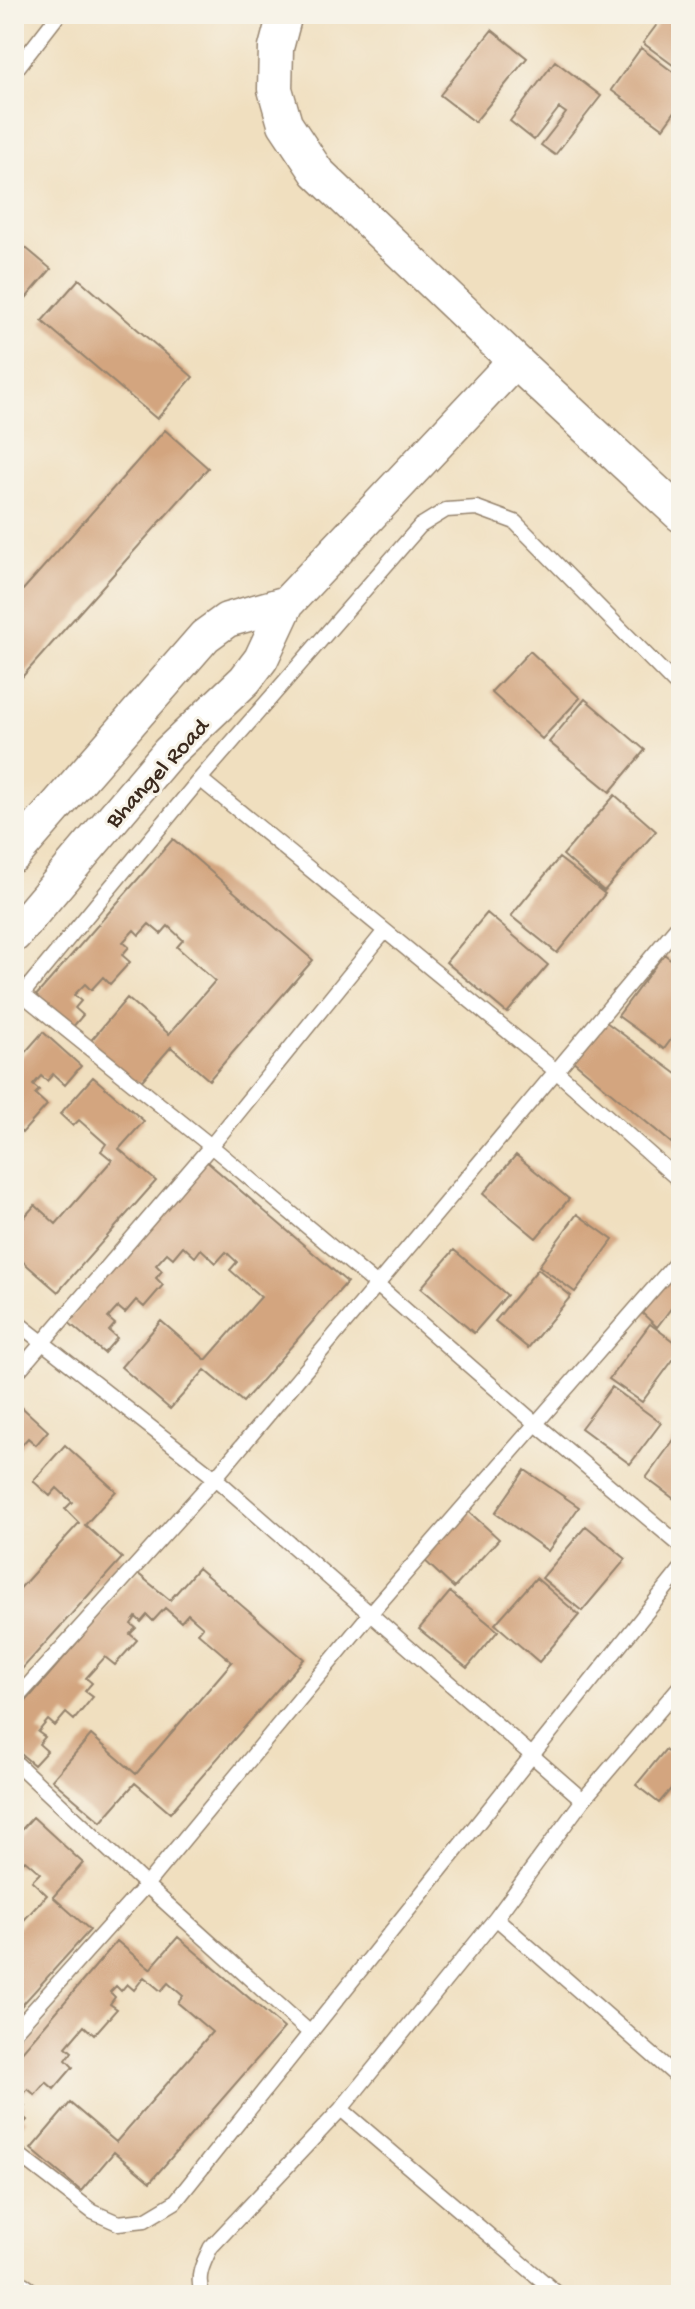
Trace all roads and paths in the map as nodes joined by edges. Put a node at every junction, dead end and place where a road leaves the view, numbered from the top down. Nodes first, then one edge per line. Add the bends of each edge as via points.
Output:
1 (59, 14) edge
2 (285, 14) edge
3 (14, 72) edge
4 (515, 361) junction
5 (681, 515) edge
6 (287, 603) junction
7 (681, 690) edge
8 (133, 719) junction
9 (169, 752) junction
10 (200, 779) junction
11 (14, 855) edge
12 (681, 922) edge
13 (385, 931) junction
14 (14, 935) edge
15 (18, 999) edge
16 (556, 1071) junction
17 (211, 1146) junction
18 (681, 1182) edge
19 (681, 1257) edge
20 (377, 1285) junction
21 (14, 1320) edge
22 (42, 1344) junction
23 (14, 1376) edge
24 (535, 1423) junction
25 (215, 1478) junction
26 (681, 1546) edge
27 (681, 1569) edge
28 (370, 1614) junction
29 (681, 1685) edge
30 (14, 1701) edge
31 (534, 1756) junction
32 (14, 1761) edge
33 (583, 1800) junction
34 (146, 1885) junction
35 (496, 1918) junction
36 (14, 2032) edge
37 (309, 2032) junction
38 (681, 2080) edge
39 (341, 2109) junction
40 (14, 2151) edge
41 (14, 2286) edge
42 (26, 2295) edge
43 (203, 2295) edge
44 (559, 2295) edge

1 - 3 lane
2 - 4 street via 276,48 275,89 285,124 317,172
4 - 5 street
4 - 6 street, Bhangel Road
6 - 8 street, Bhangel Road via 227,620 205,636
6 - 9 street, Bhangel Road via 245,680
7 - 10 lane via 515,522 477,508 446,510 420,526
8 - 9 street
8 - 11 street, Bhangel Road
9 - 14 street, Bhangel Road
10 - 13 lane
10 - 15 lane
12 - 16 lane
13 - 16 lane
13 - 17 lane
15 - 17 lane
16 - 18 lane
16 - 20 lane
17 - 20 lane
17 - 22 lane
19 - 24 lane
20 - 24 lane
20 - 25 lane
21 - 22 lane
22 - 23 lane
22 - 25 lane
24 - 26 lane
24 - 28 lane
25 - 28 lane
25 - 30 lane
27 - 31 lane
28 - 31 lane
28 - 34 lane
29 - 33 lane
31 - 33 lane
31 - 37 lane
32 - 34 lane
33 - 35 lane
34 - 36 lane
34 - 37 lane
35 - 38 lane
35 - 39 lane
37 - 40 lane via 175,2202 145,2220 118,2223 93,2212
39 - 43 lane via 211,2247 200,2268
39 - 44 lane
41 - 42 street

